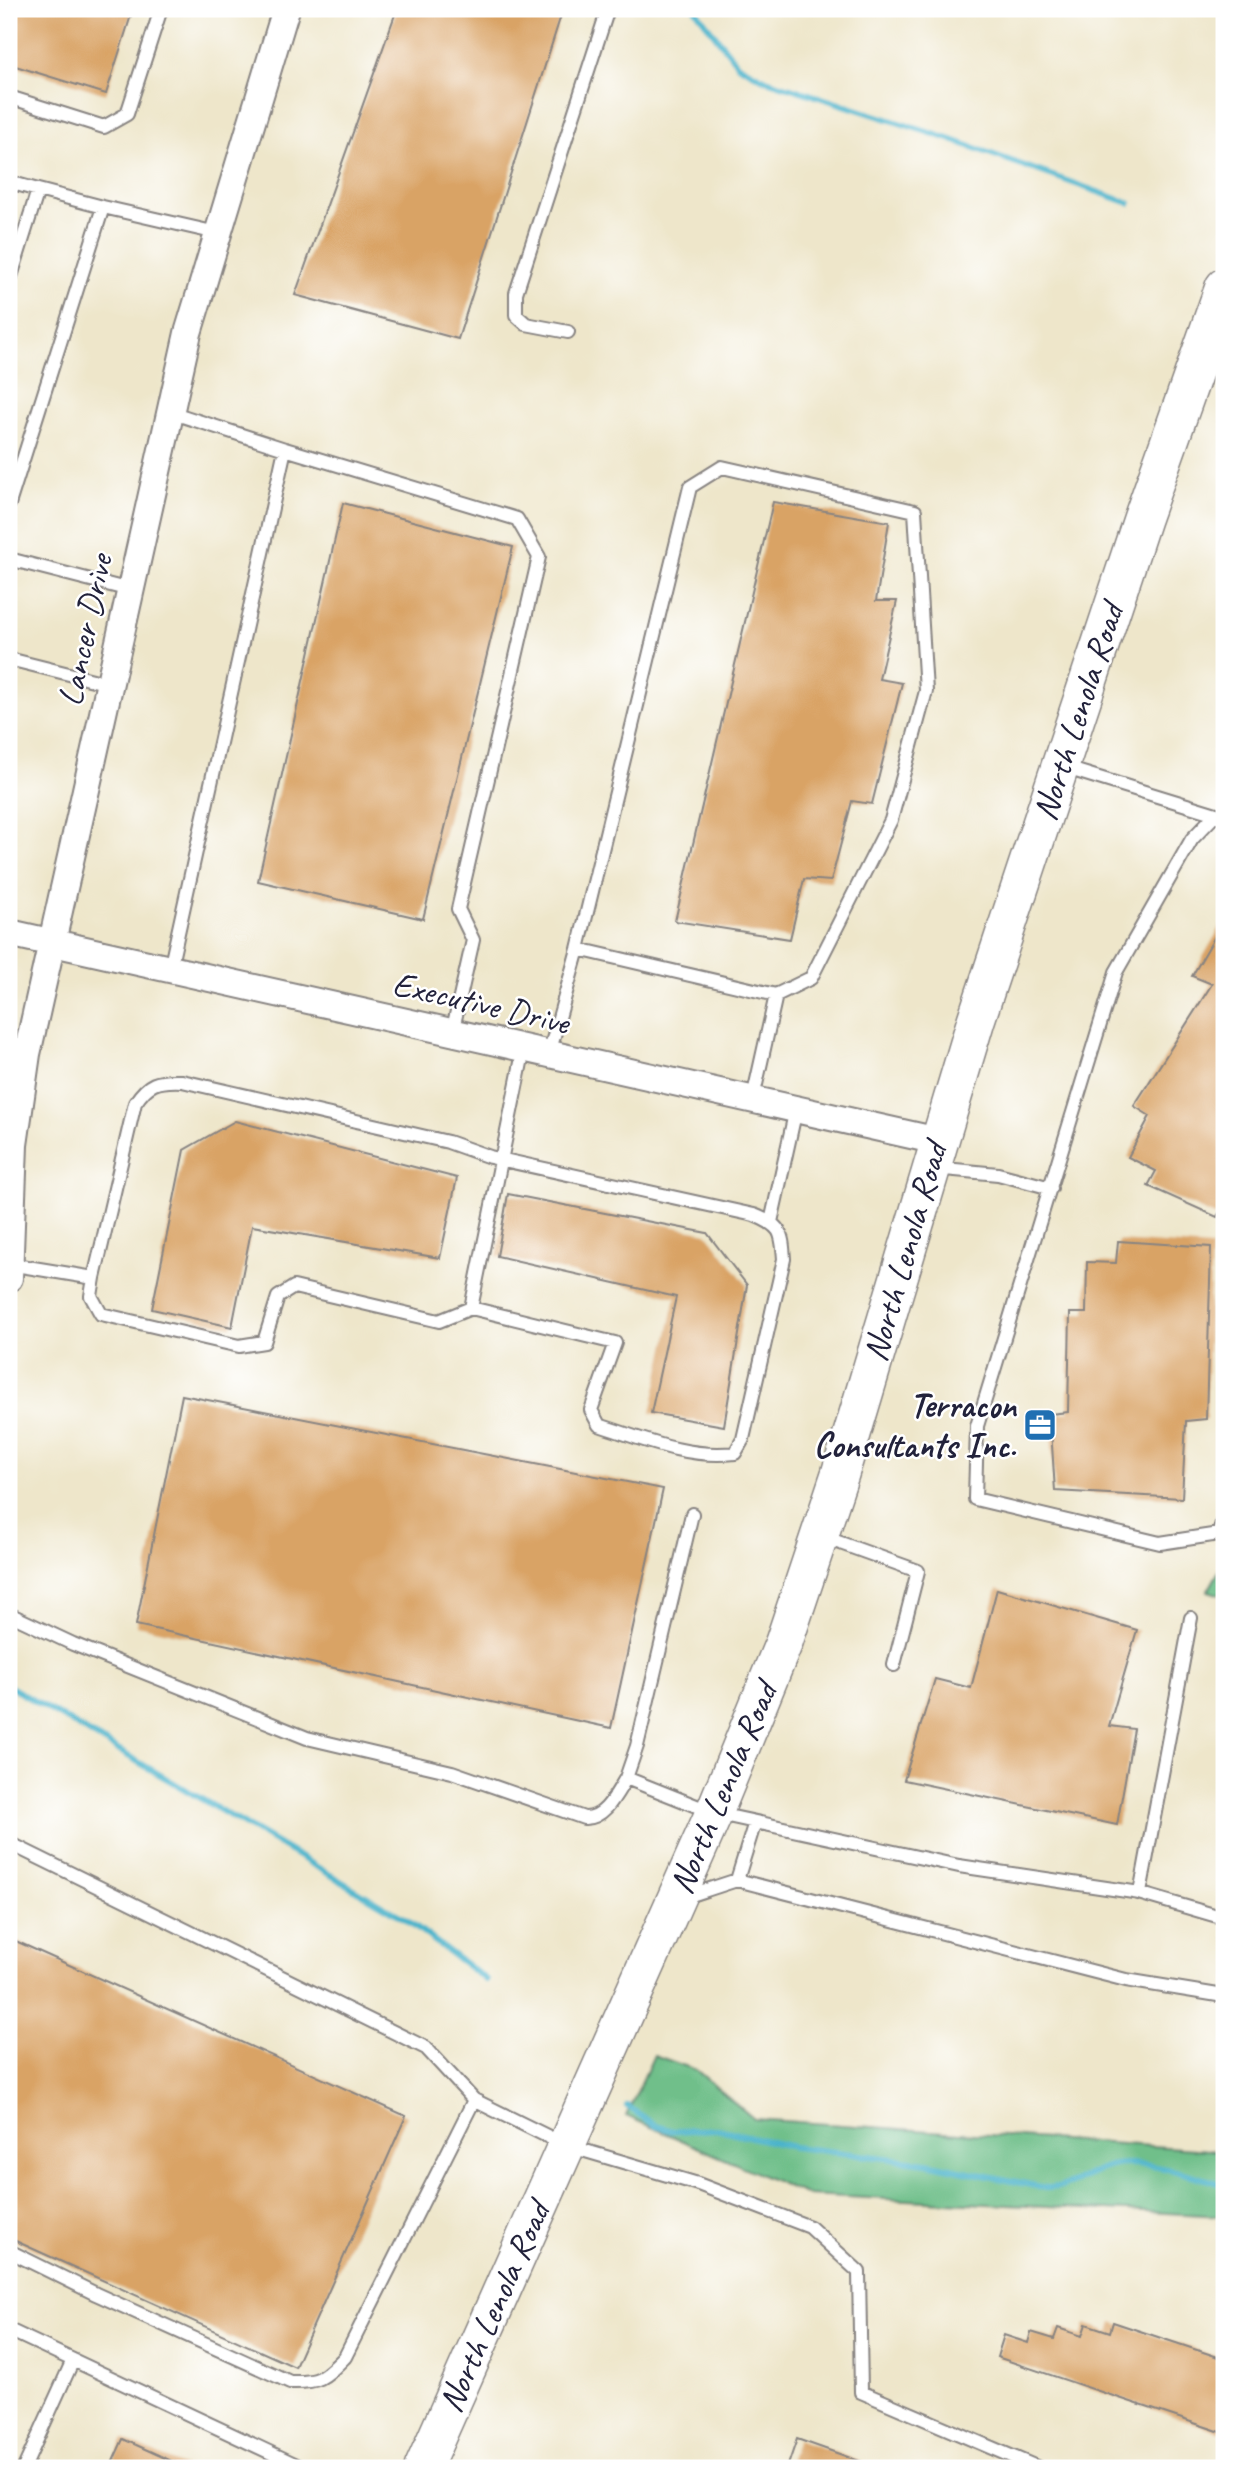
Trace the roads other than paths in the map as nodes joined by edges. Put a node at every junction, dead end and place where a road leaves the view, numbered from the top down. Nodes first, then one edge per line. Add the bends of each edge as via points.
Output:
1 (161, 9) edge
2 (286, 9) edge
3 (608, 9) edge
4 (9, 97) edge
5 (9, 182) edge
6 (38, 190) junction
7 (103, 207) junction
8 (216, 233) junction
9 (9, 283) edge
10 (1224, 287) edge
11 (568, 332) dead end
12 (170, 412) junction
13 (285, 449) junction
14 (9, 504) edge
15 (9, 559) edge
16 (130, 590) junction
17 (9, 659) edge
18 (109, 684) junction
19 (1060, 766) junction
20 (1220, 816) edge
21 (9, 933) edge
22 (52, 943) junction
23 (578, 949) junction
24 (170, 970) junction
25 (776, 995) junction
26 (452, 1032) junction
27 (537, 1051) junction
28 (752, 1098) junction
29 (796, 1109) junction
30 (934, 1155) junction
31 (500, 1160) junction
32 (1051, 1188) junction
33 (771, 1222) junction
34 (9, 1264) edge
35 (9, 1278) edge
36 (94, 1278) junction
37 (471, 1308) junction
38 (692, 1514) dead end
39 (1224, 1515) edge
40 (820, 1536) junction
41 (9, 1614) edge
42 (1191, 1618) dead end
43 (894, 1665) dead end
44 (626, 1778) junction
45 (714, 1813) junction
46 (755, 1822) junction
47 (9, 1843) edge
48 (737, 1880) junction
49 (1135, 1892) junction
50 (675, 1900) junction
51 (1224, 1918) edge
52 (1224, 1996) edge
53 (474, 2100) junction
54 (565, 2145) junction
55 (9, 2251) edge
56 (9, 2330) edge
57 (74, 2360) junction
58 (297, 2467) edge
59 (24, 2468) edge
60 (423, 2468) edge
61 (1039, 2468) edge

1 - 4 lane via 127,114 116,121 104,127
2 - 8 street, Lancer Drive
3 - 11 lane via 516,293 516,315 526,324
5 - 6 lane
6 - 7 lane
6 - 9 lane
7 - 8 lane
7 - 14 lane
8 - 12 street, Lancer Drive
10 - 19 main road, North Lenola Road
12 - 13 lane
12 - 16 street, Lancer Drive
13 - 24 lane
13 - 26 lane via 517,519 539,557 458,909 473,940
15 - 16 lane
16 - 18 street, Lancer Drive
17 - 18 lane
18 - 22 street, Lancer Drive
19 - 20 lane
19 - 30 main road, North Lenola Road
20 - 32 lane via 1192,839 1116,972
21 - 22 street, Executive Drive
22 - 24 street, Executive Drive
22 - 34 street, Lancer Drive via 18,1113
23 - 25 lane
23 - 25 lane via 690,487 722,467 915,511 926,691 891,820 811,978
23 - 27 lane
24 - 26 street, Executive Drive
25 - 28 lane
26 - 27 street, Executive Drive
27 - 28 street, Executive Drive
27 - 31 lane
28 - 29 street, Executive Drive
29 - 30 street, Executive Drive
29 - 33 lane
30 - 32 lane
30 - 40 main road, North Lenola Road
31 - 33 lane
31 - 36 lane via 449,1142 160,1080 146,1086 135,1104
31 - 37 lane
32 - 39 lane via 977,1426 975,1499 1160,1543 1219,1534
33 - 37 lane via 782,1234 784,1259 743,1438 735,1453 675,1450 600,1425 591,1410 615,1343
34 - 35 street, Lancer Drive
34 - 36 lane
36 - 37 lane via 91,1296 101,1314 239,1346 264,1342 278,1297 294,1287 439,1321
38 - 44 lane
40 - 43 lane via 918,1571
40 - 45 main road, North Lenola Road via 784,1642
41 - 44 lane via 307,1738 452,1772 584,1818 602,1813
42 - 49 lane via 1140,1893
44 - 45 lane
45 - 46 lane
45 - 50 main road, North Lenola Road
46 - 48 lane
46 - 49 lane via 959,1866
47 - 53 lane via 426,2048
48 - 50 lane
48 - 52 lane via 1126,1980
49 - 51 lane
50 - 54 main road, North Lenola Road
53 - 54 lane
53 - 55 lane via 345,2357 323,2379 311,2383 290,2382
54 - 60 main road, North Lenola Road
54 - 61 lane via 698,2184 810,2227 859,2272 861,2392
56 - 57 lane
57 - 58 lane
57 - 59 lane

